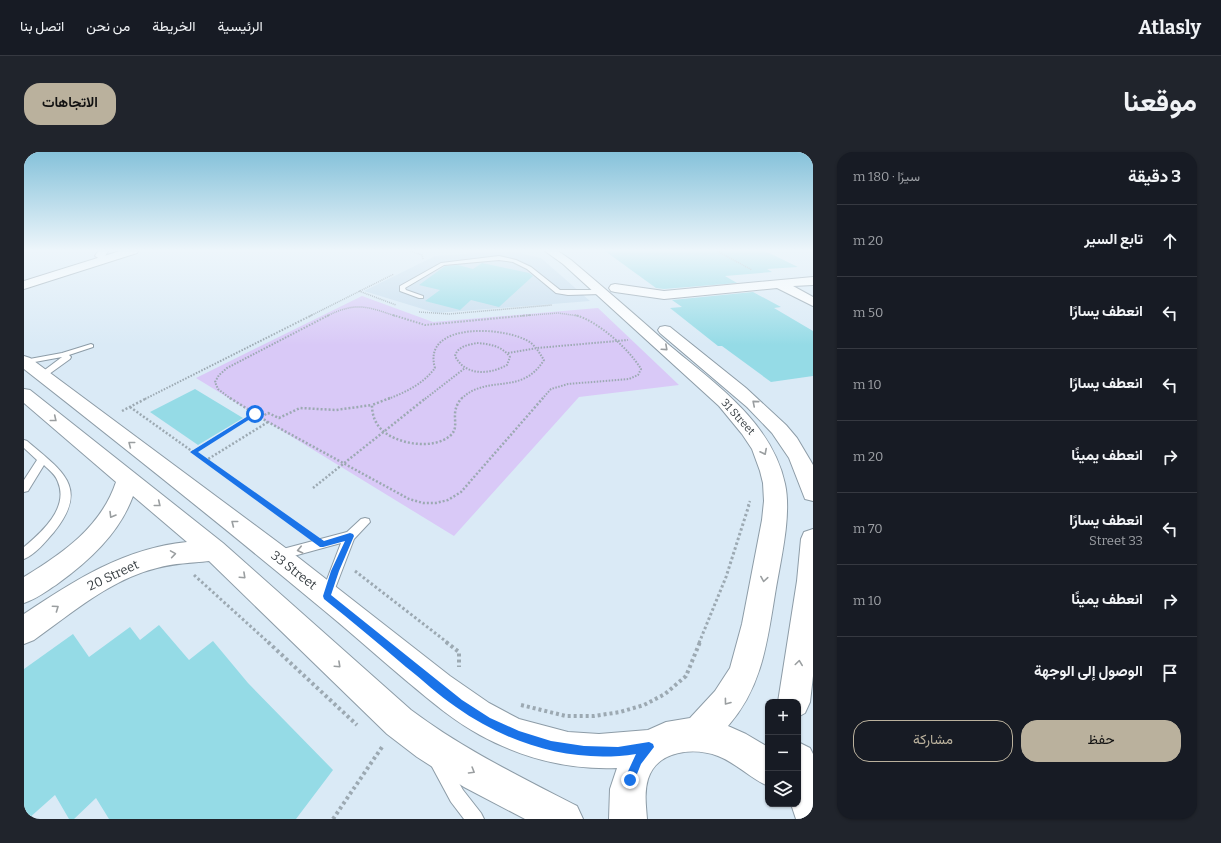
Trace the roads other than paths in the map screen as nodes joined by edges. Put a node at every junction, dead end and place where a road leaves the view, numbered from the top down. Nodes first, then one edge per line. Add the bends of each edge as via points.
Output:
1 (410, 282) edge
2 (545, 282) edge
3 (804, 282) edge
4 (605, 283) junction
5 (781, 285) junction
6 (664, 294) junction
7 (421, 297) dead end
8 (813, 302) edge
9 (639, 307) junction
10 (90, 346) dead end
11 (76, 352) junction
12 (25, 362) edge
13 (42, 375) junction
14 (24, 394) edge
15 (24, 443) edge
16 (42, 460) junction
17 (128, 479) junction
18 (24, 488) edge
19 (813, 493) edge
20 (365, 522) dead end
21 (350, 536) junction
22 (813, 539) edge
23 (214, 550) junction
24 (24, 554) edge
25 (276, 556) junction
26 (812, 581) edge
27 (24, 591) edge
28 (327, 596) junction
29 (24, 630) edge
30 (794, 699) edge
31 (697, 734) junction
32 (429, 746) junction
33 (649, 747) junction
34 (765, 766) edge
35 (800, 771) edge
36 (801, 803) edge
37 (813, 814) edge
38 (475, 819) edge
39 (564, 819) edge
40 (628, 819) edge
41 (813, 819) edge

1 - 7 lane via 402,287 403,290
2 - 4 lane via 558,292 568,294
3 - 5 street
4 - 6 street via 644,293
4 - 9 street, 31 Street
4 -> 31 street, 31 Street via 652,337 743,420 758,440 769,462 775,485 775,509 748,659 741,680 730,699
5 - 6 street
5 - 8 street
6 - 9 street via 648,300
19 -> 9 street, 31 Street via 801,458 777,424
10 - 11 lane
11 - 12 lane
11 - 13 lane
12 - 13 street, 33 Street
25 -> 13 street, 33 Street
14 -> 17 street
15 - 16 lane
16 - 18 lane
16 - 24 lane via 63,481 66,493 64,507 40,541
17 -> 23 street
17 -> 27 street via 113,515 99,534 78,554
20 - 21 lane
21 -> 25 lane
21 - 28 lane
22 - 26 street
29 -> 23 street, 20 Street via 104,577 131,565 157,557
23 -> 32 street via 399,722
25 - 28 street, 33 Street
30 -> 26 street
28 - 33 street, 33 Street via 458,704 486,721 551,746 584,751 618,752
31 - 33 street via 671,736
31 - 34 street via 721,740 746,752
32 - 38 lane
32 -> 39 street
33 - 40 street via 637,761 630,780
35 - 37 street
36 - 41 street

